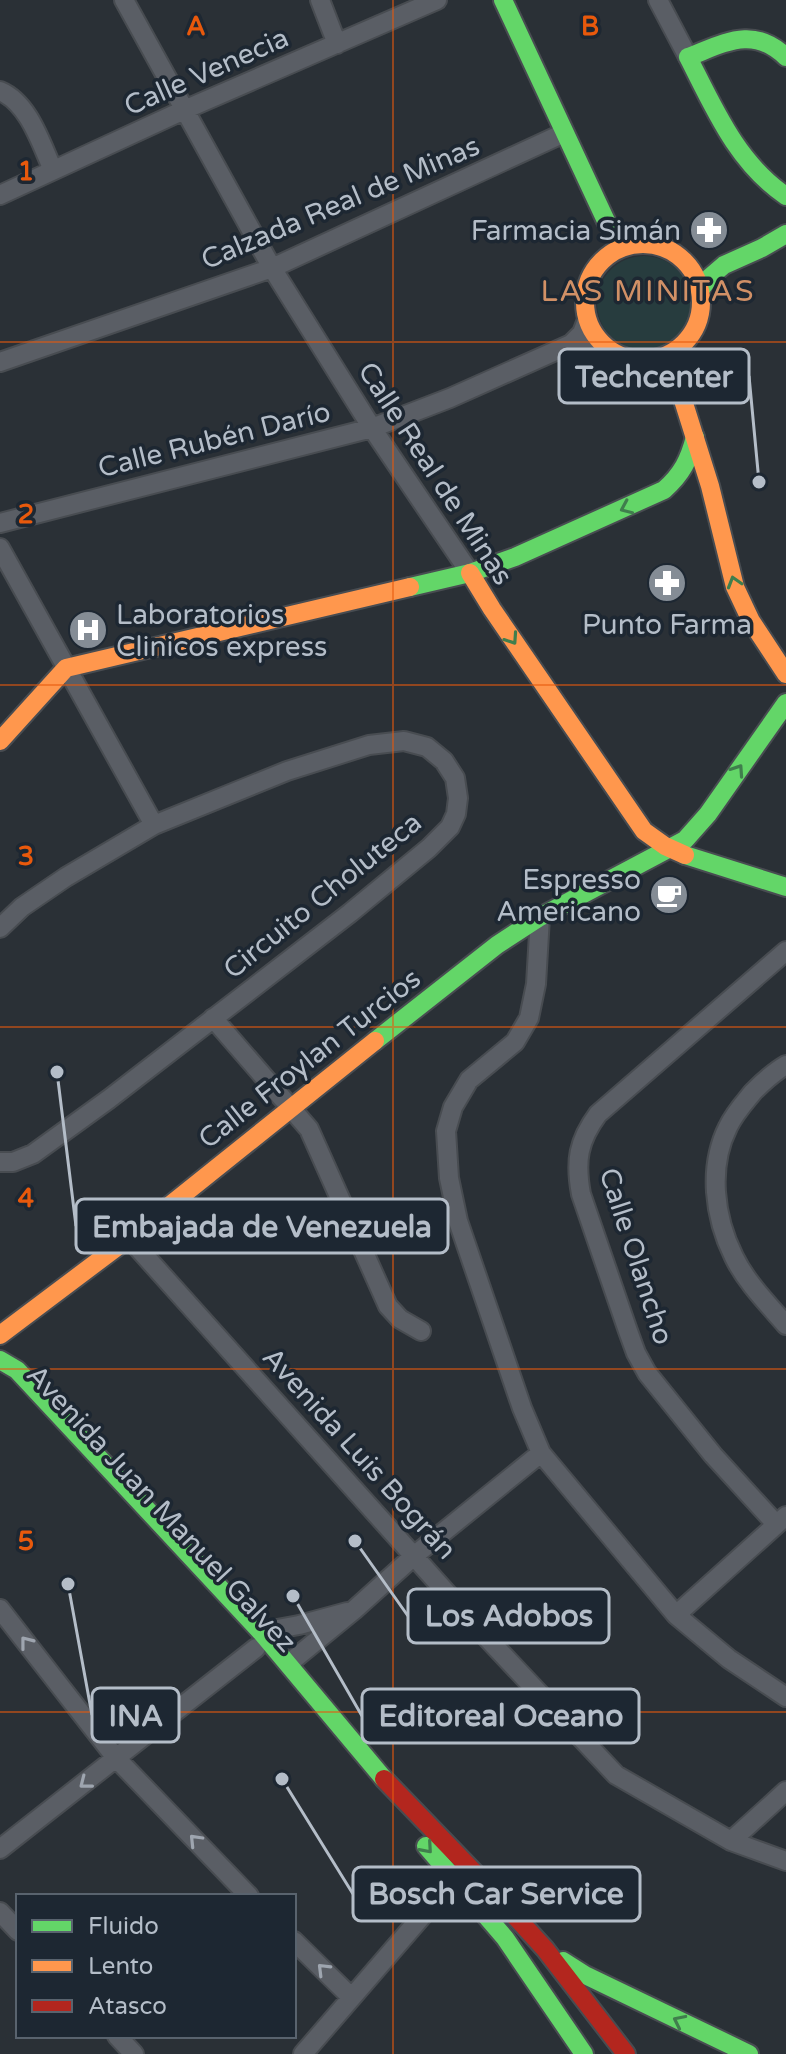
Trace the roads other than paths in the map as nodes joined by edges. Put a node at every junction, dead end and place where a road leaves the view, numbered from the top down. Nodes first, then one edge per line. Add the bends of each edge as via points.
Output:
1 (124, 0) edge
2 (320, 0) edge
3 (437, 0) edge
4 (503, 0) edge
5 (658, 0) edge
6 (337, 44) junction
7 (688, 57) junction
8 (786, 57) edge
9 (0, 91) edge
10 (184, 110) junction
11 (564, 133) junction
12 (53, 170) junction
13 (0, 195) edge
14 (786, 196) edge
15 (607, 223) junction
16 (786, 234) edge
17 (638, 244) junction
18 (602, 260) junction
19 (684, 260) junction
20 (724, 265) junction
21 (272, 268) junction
22 (700, 290) junction
23 (587, 320) junction
24 (571, 344) junction
25 (603, 344) junction
26 (680, 347) junction
27 (652, 359) junction
28 (0, 362) edge
29 (677, 381) junction
30 (372, 428) junction
31 (695, 437) junction
32 (664, 490) junction
33 (716, 509) junction
34 (0, 523) edge
35 (0, 548) edge
36 (470, 573) junction
37 (66, 668) junction
38 (786, 674) edge
39 (786, 703) edge
40 (0, 741) edge
41 (708, 814) junction
42 (154, 825) junction
43 (670, 850) junction
44 (735, 870) junction
45 (786, 887) edge
46 (540, 917) junction
47 (0, 928) edge
48 (786, 951) edge
49 (213, 1018) junction
50 (786, 1065) edge
51 (291, 1107) junction
52 (0, 1162) edge
53 (129, 1238) junction
54 (786, 1325) edge
55 (421, 1331) dead end
56 (0, 1335) edge
57 (0, 1360) edge
58 (0, 1374) edge
59 (541, 1453) junction
60 (781, 1520) edge
61 (415, 1555) junction
62 (0, 1609) edge
63 (354, 1610) junction
64 (676, 1615) junction
65 (258, 1640) junction
66 (288, 1664) junction
67 (786, 1697) edge
68 (116, 1758) junction
69 (786, 1791) edge
70 (731, 1841) junction
71 (0, 1849) edge
72 (786, 1861) edge
73 (454, 1879) junction
74 (247, 1894) edge
75 (495, 1894) junction
76 (478, 1907) junction
77 (0, 1912) edge
78 (16, 1929) edge
79 (519, 1937) junction
80 (296, 1943) edge
81 (545, 1949) junction
82 (351, 1997) junction
83 (119, 2038) edge
84 (134, 2054) edge
85 (303, 2054) edge
86 (584, 2054) edge
87 (604, 2054) edge
88 (626, 2054) edge
89 (749, 2054) edge

1 - 10 street, Calle Real de Minas
2 - 6 street
3 - 6 street, Calle Venecia
4 - 11 street
5 - 7 street
6 - 10 street, Calle Venecia
7 - 8 street via 758,38
7 - 14 street via 749,163
9 - 12 street via 30,119
10 - 12 street, Calle Venecia
10 - 21 street, Calle Real de Minas
11 - 15 street
11 - 21 street, Calzada Real de Minas
12 - 13 street, Calle Venecia
15 - 17 street via 619,237
15 - 18 street via 609,241
16 - 20 street
17 - 18 street
17 - 19 street via 662,247
18 - 23 street via 586,288
19 - 20 street
19 - 22 street
20 - 22 street
21 - 28 street, Calzada Real de Minas
21 - 30 street, Calle Real de Minas
22 - 26 street via 698,321
23 - 24 street
23 - 25 street
24 - 25 street, Calle Rubén Darío
24 - 30 street, Calle Rubén Darío
25 - 27 street via 626,357
26 - 27 street
26 - 29 street
27 - 29 street
29 - 31 street
30 - 34 street, Calle Rubén Darío
30 - 36 street, Calle Real de Minas
31 - 32 street via 688,465
31 - 33 street
32 - 33 street via 691,484
32 -> 36 street
38 -> 33 street via 735,587
35 - 37 street
36 - 37 street
36 -> 43 street, Calle Real de Minas via 644,831
37 - 40 street
37 - 42 street
41 -> 39 street, Calle Froylan Turcios
41 - 43 street, Calle Froylan Turcios
41 - 44 street via 707,841
42 - 47 street, Circuito Choluteca via 66,877
42 - 49 street, Circuito Choluteca via 287,771 369,745 404,741 427,747 455,778 456,814 429,848
43 - 44 street, Calle Real de Minas
43 - 46 street, Calle Froylan Turcios
44 - 45 street, Calle Real de Minas
46 - 51 street, Calle Froylan Turcios
46 - 59 street via 529,1018 515,1042 469,1080 446,1131 458,1221
48 - 60 street, Calle Olancho via 598,1114 586,1131 577,1173 628,1331 647,1373 713,1455
49 - 51 street
49 - 52 street, Circuito Choluteca via 33,1154
50 - 54 street via 758,1086 729,1125 720,1146 716,1187 723,1232 735,1260
51 - 53 street, Calle Froylan Turcios
51 - 55 street via 309,1129 388,1306
53 - 56 street, Calle Froylan Turcios
53 - 61 street, Avenida Luis Bográn
57 - 65 street, Avenida Juan Manuel Galvez via 17,1370
58 - 65 street, Avenida Juan Manuel Galvez
59 - 61 street
59 - 64 street
60 - 64 street
61 - 63 street
61 - 70 street, Avenida Luis Bográn via 616,1775
68 -> 62 street
63 - 65 street
63 - 66 street
64 - 67 street
65 - 66 street, Avenida Juan Manuel Galvez
65 - 68 street
65 -> 73 street, Avenida Juan Manuel Galvez
66 - 75 street, Avenida Juan Manuel Galvez via 378,1772
68 -> 71 street
74 -> 68 street
69 - 70 street
70 - 72 street, Avenida Luis Bográn
73 - 76 street, Avenida Juan Manuel Galvez
73 - 82 street
75 - 79 street
75 - 81 street, Avenida Juan Manuel Galvez
76 - 79 street
76 - 86 street, Avenida Juan Manuel Galvez
77 - 78 street
79 - 87 street
82 -> 80 street
81 - 88 street, Avenida Juan Manuel Galvez
89 -> 81 street via 585,1975
82 - 85 street
83 - 84 street

